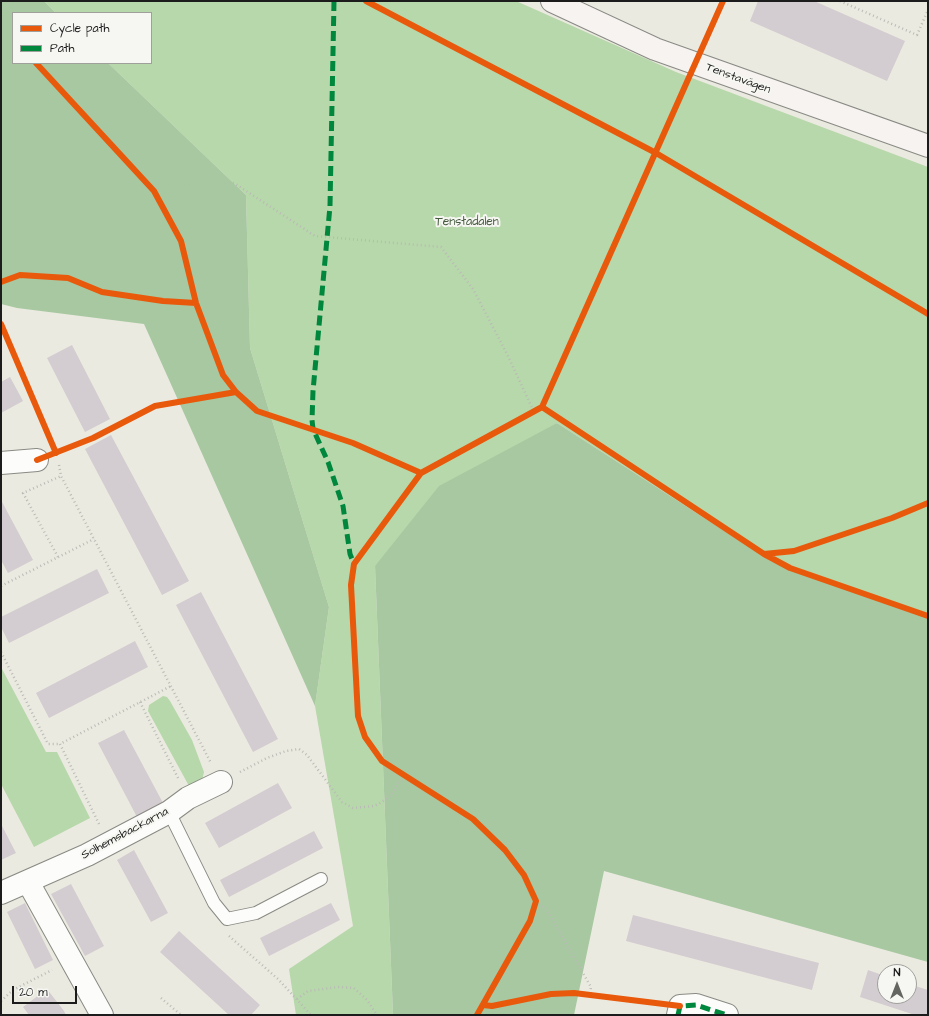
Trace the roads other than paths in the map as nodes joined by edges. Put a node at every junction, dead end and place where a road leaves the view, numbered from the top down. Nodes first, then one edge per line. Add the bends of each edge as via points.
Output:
1 (552, 1) edge
2 (928, 146) edge
3 (47, 456) road end
4 (1, 463) edge
5 (220, 782) road end
6 (169, 812) junction
7 (321, 879) dead end
8 (28, 882) junction
9 (1, 893) edge
10 (102, 1015) edge
11 (678, 1015) edge
12 (727, 1015) edge

1 - 2 street, Tenstavägen via 655,49
3 - 4 street
5 - 6 street, Solhemsbackarna via 188,798
6 - 7 lane via 214,903 227,918 256,913
6 - 8 street, Solhemsbackarna
8 - 9 street, Solhemsbackarna
8 - 10 street
11 - 12 street via 680,1006 696,1005

